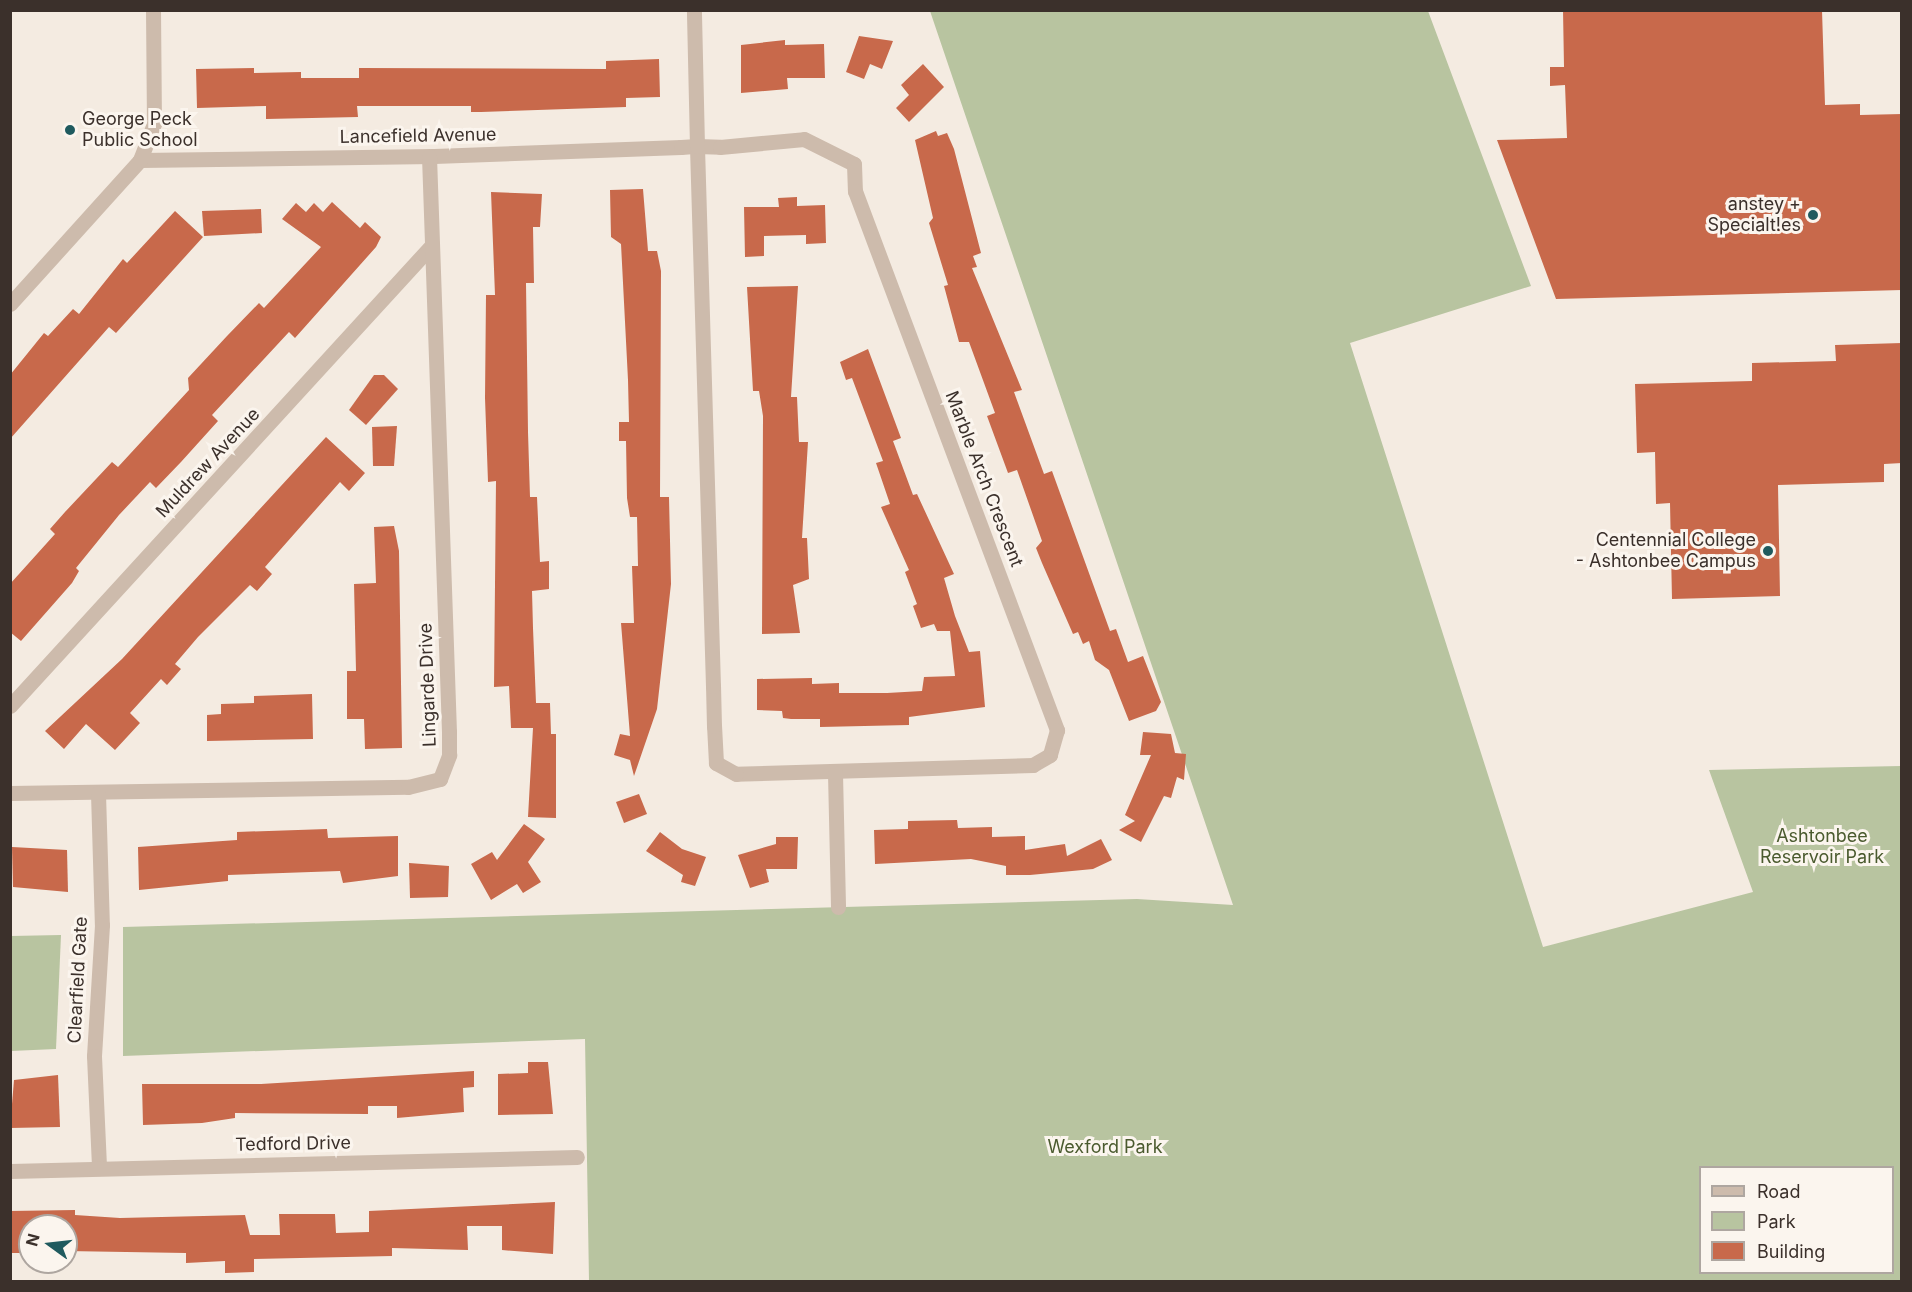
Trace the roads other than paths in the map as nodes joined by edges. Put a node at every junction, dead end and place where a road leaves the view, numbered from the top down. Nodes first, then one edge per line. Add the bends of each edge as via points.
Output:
1 (153, 10) edge
2 (694, 10) edge
3 (698, 146) junction
4 (429, 156) junction
5 (140, 160) junction
6 (432, 245) junction
7 (10, 304) edge
8 (10, 706) edge
9 (834, 773) junction
10 (10, 793) edge
11 (98, 793) junction
12 (838, 907) dead end
13 (577, 1157) dead end
14 (99, 1168) junction
15 (10, 1170) edge

1 - 5 street via 154,124
2 - 3 street, Marble Arch Crescent
3 - 4 street, Lancefield Avenue
3 - 9 street, Marble Arch Crescent via 716,764 736,774
3 - 9 street, Marble Arch Crescent via 804,139 854,164 855,191 1057,730 1050,755 1033,765
4 - 5 street, Lancefield Avenue
4 - 6 street, Lingarde Drive
5 - 7 street
6 - 8 street, Muldrew Avenue
6 - 11 street, Lingarde Drive via 450,732 450,755 440,779 408,787
9 - 12 street
10 - 11 street, Lingarde Drive
11 - 14 street, Clearfield Gate via 102,925 94,1056
13 - 14 street, Tedford Drive
14 - 15 street, Tedford Drive

